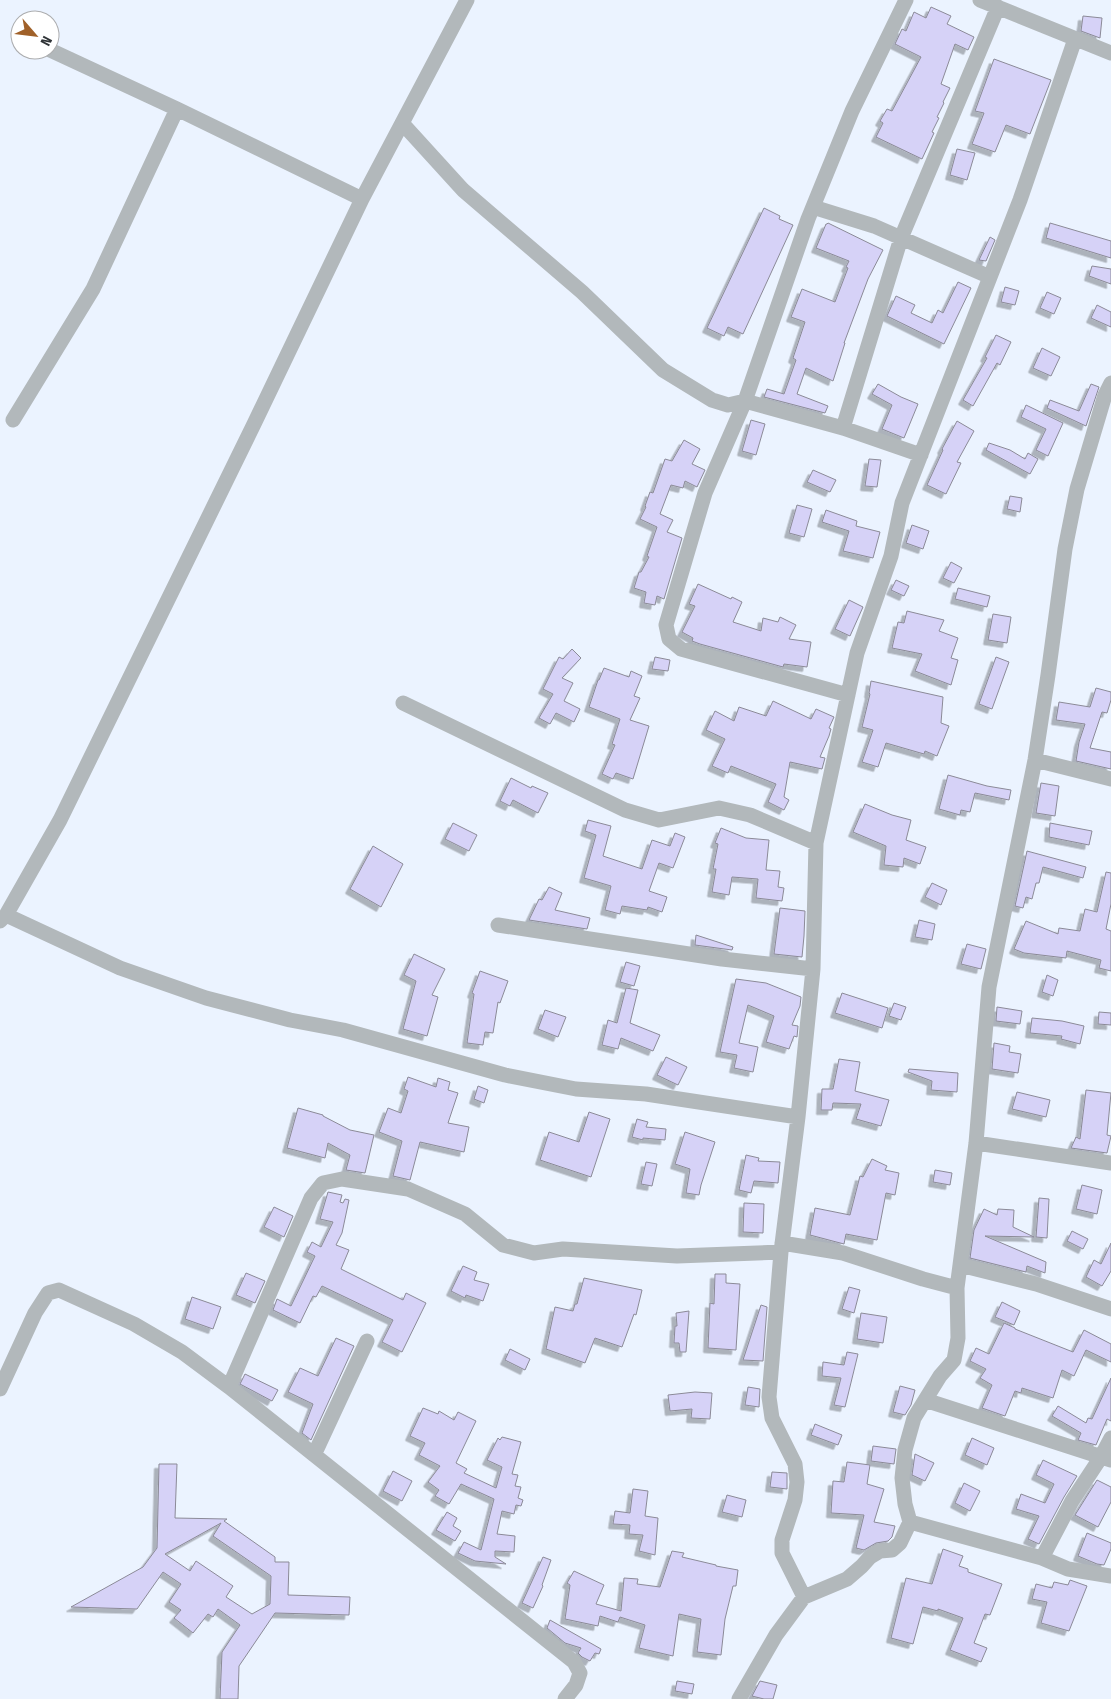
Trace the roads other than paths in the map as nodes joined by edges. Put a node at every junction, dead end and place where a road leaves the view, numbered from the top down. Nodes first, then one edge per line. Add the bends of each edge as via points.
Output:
1 (467, 0) edge
2 (906, 0) edge
3 (980, 0) edge
4 (998, 8) junction
5 (1075, 39) junction
6 (1111, 53) edge
7 (60, 55) edge
8 (177, 109) junction
9 (402, 123) junction
10 (362, 199) junction
11 (813, 207) junction
12 (901, 238) junction
13 (990, 277) junction
14 (1111, 383) edge
15 (745, 401) junction
16 (13, 420) dead end
17 (843, 428) junction
18 (921, 455) junction
19 (848, 695) junction
20 (403, 703) dead end
21 (1034, 760) junction
22 (1111, 779) edge
23 (816, 843) junction
24 (3, 918) edge
25 (498, 925) dead end
26 (813, 968) junction
27 (798, 1117) junction
28 (976, 1143) junction
29 (1111, 1163) edge
30 (781, 1247) junction
31 (960, 1265) junction
32 (957, 1288) junction
33 (1111, 1309) edge
34 (367, 1341) dead end
35 (229, 1387) junction
36 (0, 1389) edge
37 (925, 1400) junction
38 (1111, 1438) edge
39 (314, 1455) junction
40 (1106, 1458) edge
41 (910, 1522) junction
42 (1042, 1558) junction
43 (1111, 1576) edge
44 (804, 1597) junction
45 (565, 1699) edge
46 (739, 1699) edge

1 - 9 street
2 - 11 street via 852,111
3 - 4 street
4 - 5 street
4 - 12 street
5 - 6 street
5 - 13 street
7 - 8 street
8 - 10 street
8 - 16 street via 93,289
9 - 10 street
9 - 15 street via 463,190 582,292 663,370 712,400 728,405
10 - 24 street via 60,820
11 - 12 street
11 - 15 street
12 - 13 street
12 - 17 street
13 - 18 street
14 - 21 street via 1076,488
15 - 17 street
15 - 19 street via 705,493 666,625 669,639 681,649
17 - 18 street
18 - 19 street via 902,503 891,556 857,653
19 - 23 street
20 - 23 street via 625,810 659,820 719,808 750,815
21 - 22 street
21 - 28 street via 989,986
23 - 26 street
24 - 27 street via 120,968 206,998 343,1030 505,1075 576,1089 646,1094
25 - 26 street via 722,959
26 - 27 street
27 - 30 street
28 - 29 street
28 - 31 street
30 - 32 street via 843,1253
30 - 35 street via 677,1256 563,1249 534,1253 503,1245 465,1214 408,1189 342,1179 323,1183 311,1198
30 - 44 street via 768,1397 772,1418 795,1464 795,1500 782,1540 782,1553
31 - 32 street
31 - 33 street via 1036,1284
32 - 37 street via 958,1338 954,1360
34 - 39 street
35 - 36 street via 182,1352 134,1324 59,1290 48,1293 35,1313
35 - 39 street
37 - 40 street
37 - 41 street via 914,1418 905,1450 902,1478
38 - 40 street
39 - 45 street via 574,1662 580,1673 576,1685
40 - 42 street via 1072,1501
41 - 42 street
41 - 44 street via 900,1543 892,1550 870,1557 847,1579
42 - 43 street via 1068,1569
44 - 46 street via 776,1635

